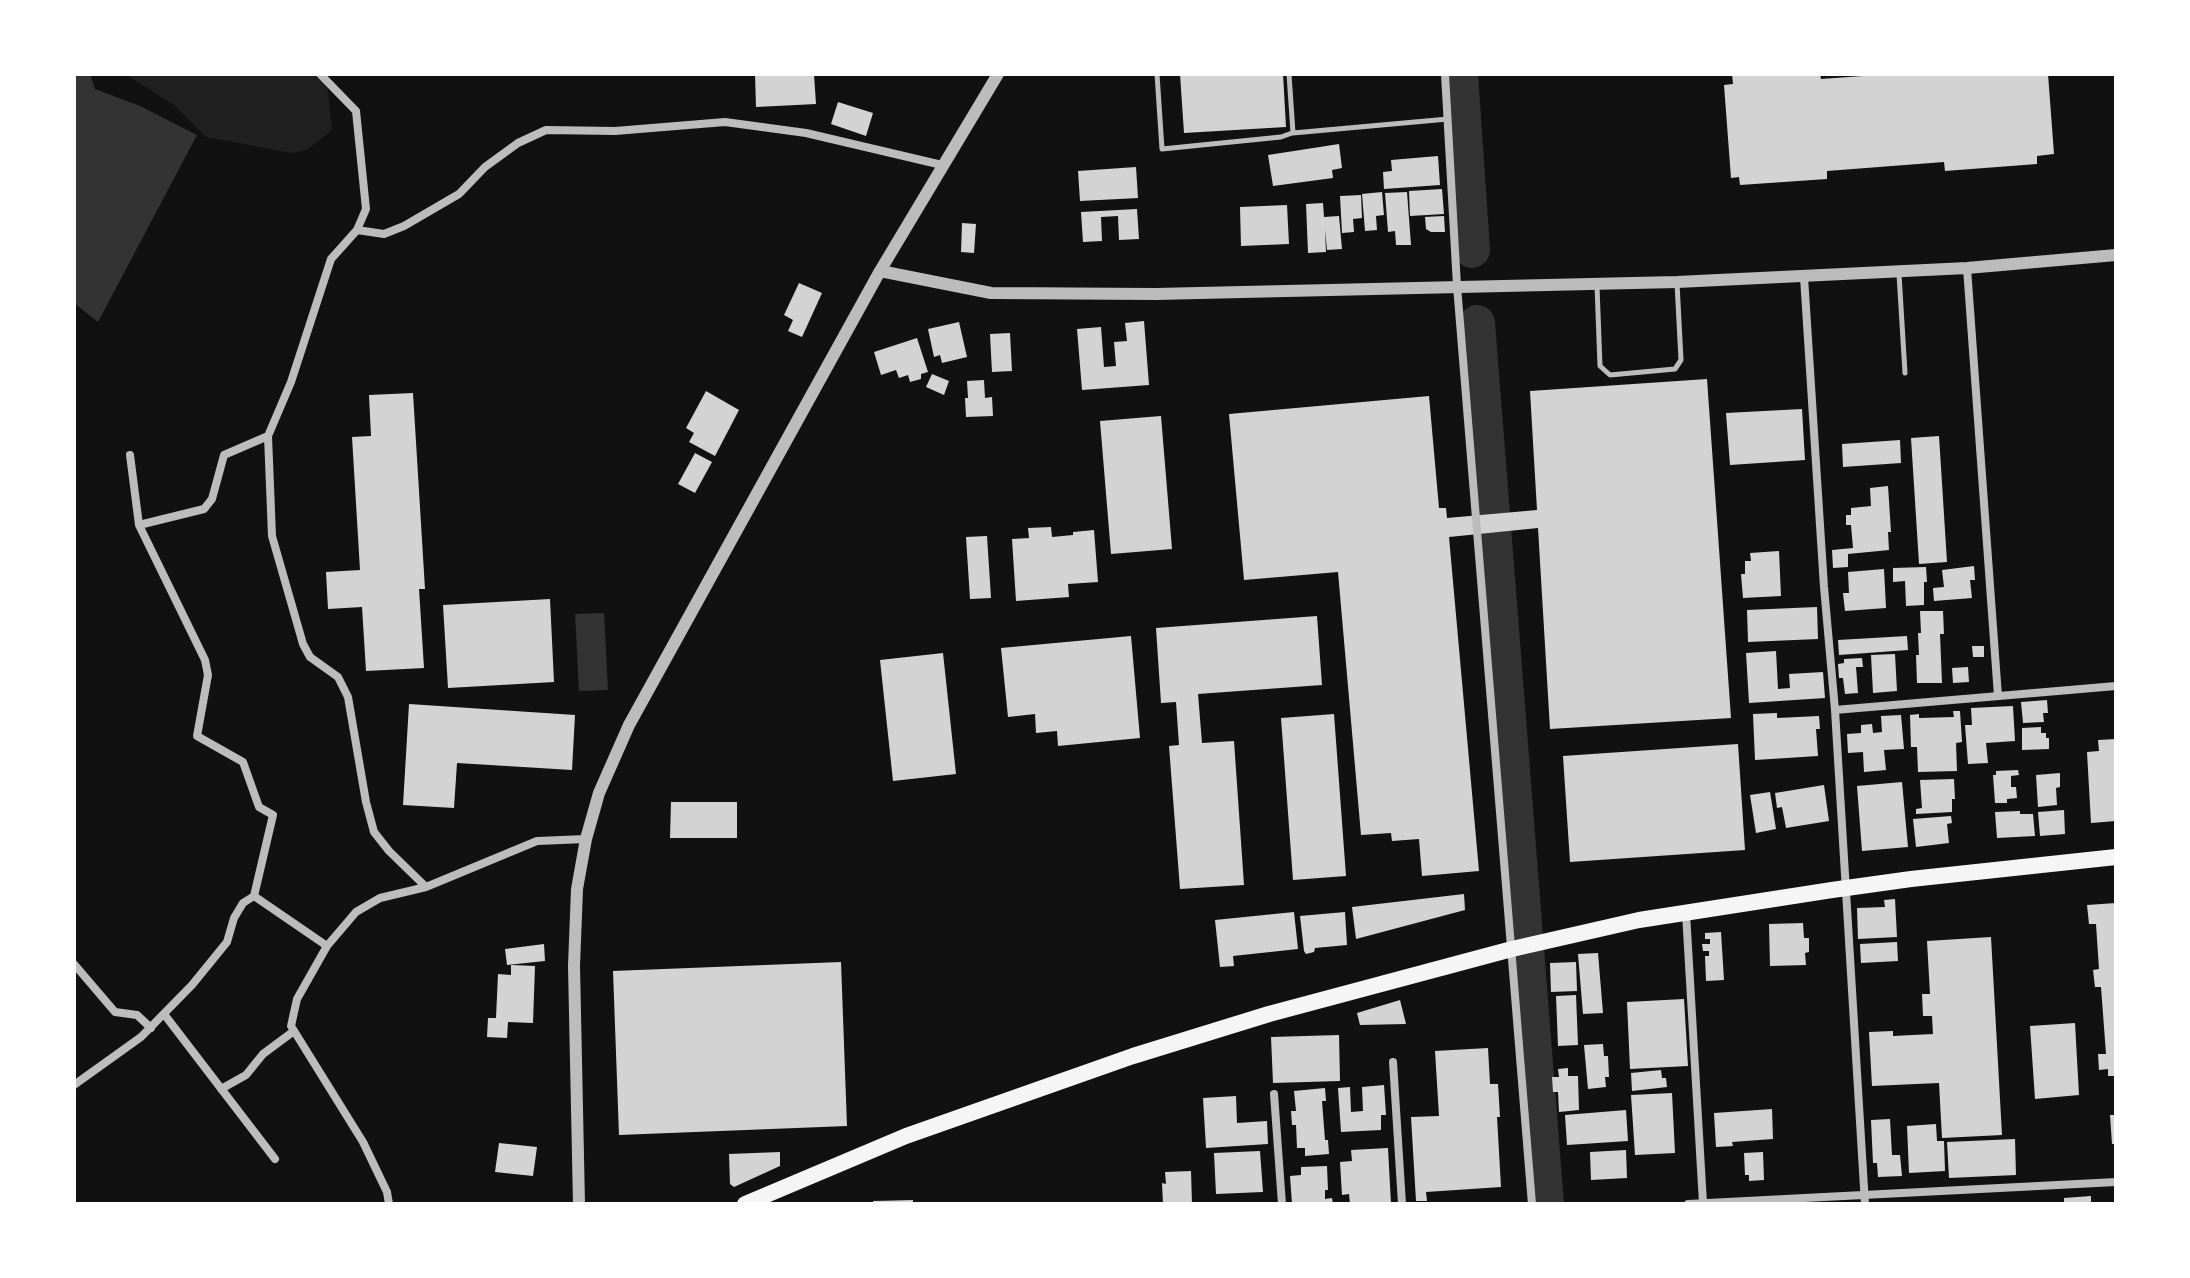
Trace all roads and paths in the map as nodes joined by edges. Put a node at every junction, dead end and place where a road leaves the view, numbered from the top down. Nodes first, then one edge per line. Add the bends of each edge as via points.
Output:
1 (320, 74) edge
2 (998, 74) edge
3 (1157, 74) edge
4 (1289, 74) edge
5 (1445, 74) edge
6 (1448, 119) junction
7 (1293, 133) junction
8 (942, 165) junction
9 (357, 230) junction
10 (2116, 255) edge
11 (1967, 268) junction
12 (880, 271) junction
13 (1899, 272) junction
14 (1804, 277) junction
15 (1677, 282) junction
16 (1597, 285) junction
17 (1463, 286) junction
18 (1905, 373) dead end
19 (268, 436) junction
20 (130, 455) dead end
21 (139, 525) junction
22 (2116, 686) edge
23 (1998, 696) junction
24 (1835, 710) junction
25 (586, 839) junction
26 (2116, 857) edge
27 (426, 887) junction
28 (1845, 888) junction
29 (254, 896) junction
30 (1686, 913) junction
31 (327, 946) junction
32 (1521, 947) junction
33 (74, 964) edge
34 (164, 1014) junction
35 (151, 1028) junction
36 (294, 1031) junction
37 (1393, 1062) dead end
38 (74, 1085) edge
39 (221, 1089) junction
40 (1274, 1094) dead end
41 (275, 1159) dead end
42 (2116, 1182) edge
43 (1864, 1194) junction
44 (1703, 1203) edge
45 (389, 1204) edge
46 (579, 1204) edge
47 (745, 1204) edge
48 (1282, 1204) edge
49 (1402, 1204) edge
50 (1532, 1204) edge
51 (1688, 1204) edge
52 (1865, 1204) edge

1 - 9 street via 356,111 366,209
2 - 8 street
3 - 7 lane via 1162,149
4 - 7 lane
5 - 6 street
6 - 7 lane
6 - 17 street
8 - 9 street via 806,133 725,122 615,131 546,130 518,143 459,194 404,226 384,234
8 - 12 street
9 - 19 street via 331,259
10 - 11 street
11 - 13 street
11 - 23 street
12 - 17 street via 991,293
12 - 25 street via 629,725 599,793
13 - 14 street
13 - 18 lane
14 - 15 street
14 - 24 street
15 - 16 street
15 - 16 lane via 1681,360 1675,369 1610,375 1600,366
16 - 17 street
17 - 32 street
19 - 21 street via 224,455 212,499 204,509
19 - 27 street via 272,536 303,644 310,657 338,677 348,697 374,832
20 - 21 street
21 - 29 street via 205,660 208,675 197,736 243,762 259,807 273,815
22 - 23 street
23 - 24 street
24 - 28 street
25 - 27 street via 537,841
25 - 46 street via 577,889 574,966
26 - 28 highway
27 - 31 street via 380,898 356,912
28 - 30 highway
28 - 43 street
29 - 31 street
29 - 34 street via 243,903 227,942
30 - 32 highway
30 - 44 street
31 - 36 street via 297,999
32 - 47 highway via 1269,1014 1120,1061 906,1136
32 - 50 street
33 - 35 street via 115,1012 137,1015
34 - 35 street
34 - 39 street
35 - 38 street
36 - 39 street via 246,1075
36 - 45 street via 363,1142
37 - 49 street
39 - 41 street
40 - 48 street
42 - 43 street
43 - 44 street
43 - 52 street
44 - 51 street

